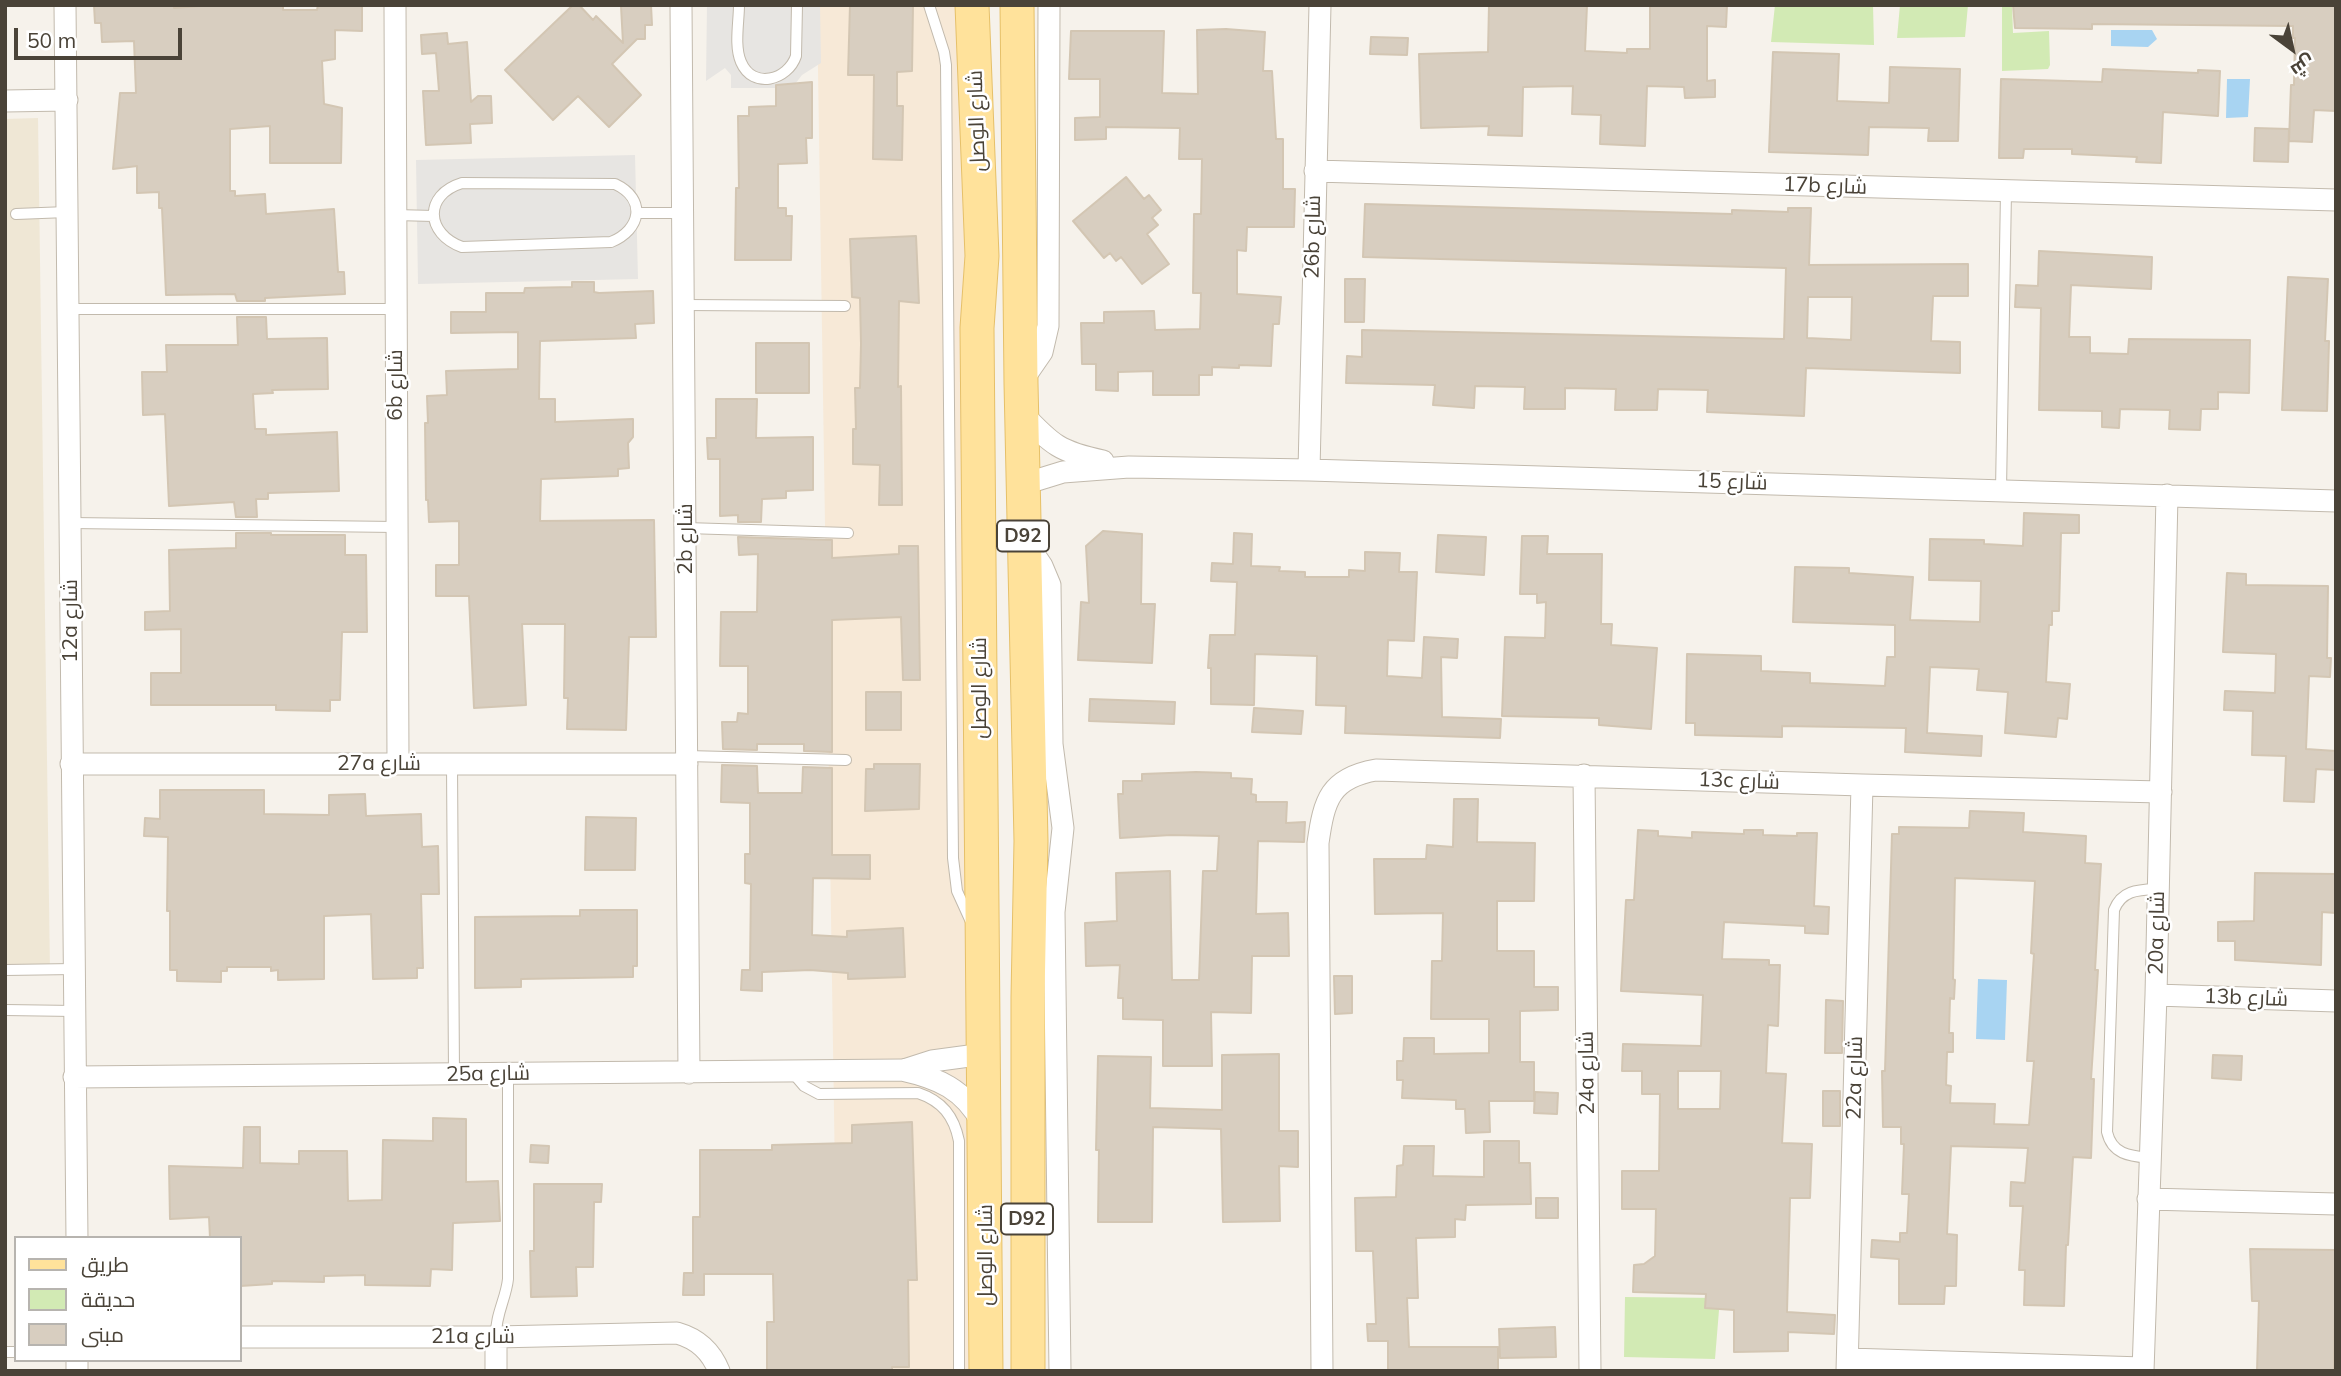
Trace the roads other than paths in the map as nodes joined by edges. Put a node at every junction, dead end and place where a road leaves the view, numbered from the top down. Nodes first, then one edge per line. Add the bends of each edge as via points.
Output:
1 (65, 5) edge
2 (395, 5) edge
3 (681, 5) edge
4 (740, 5) edge
5 (797, 5) edge
6 (929, 5) edge
7 (972, 5) edge
8 (1017, 5) edge
9 (1049, 5) edge
10 (1320, 5) edge
11 (67, 100) junction
12 (5, 101) edge
13 (1315, 171) junction
14 (2006, 191) junction
15 (2336, 200) edge
16 (67, 212) junction
17 (637, 213) junction
18 (684, 213) junction
19 (16, 214) dead end
20 (395, 215) junction
21 (434, 216) junction
22 (982, 256) junction
23 (685, 304) junction
24 (845, 306) dead end
25 (67, 309) junction
26 (395, 309) junction
27 (1021, 398) junction
28 (1129, 467) junction
29 (1309, 470) junction
30 (1024, 484) junction
31 (2001, 490) junction
32 (2167, 495) junction
33 (2336, 501) edge
34 (71, 523) junction
35 (397, 527) junction
36 (686, 528) junction
37 (848, 533) dead end
38 (1023, 538) junction
39 (687, 760) junction
40 (846, 760) dead end
41 (71, 764) junction
42 (398, 764) junction
43 (452, 764) junction
44 (1584, 775) junction
45 (1862, 785) junction
46 (2161, 792) junction
47 (2158, 889) junction
48 (982, 939) junction
49 (74, 968) junction
50 (5, 970) edge
51 (2156, 995) junction
52 (2336, 1001) edge
53 (5, 1010) edge
54 (74, 1011) junction
55 (984, 1054) junction
56 (902, 1070) junction
57 (792, 1072) junction
58 (508, 1073) junction
59 (689, 1073) junction
60 (454, 1074) junction
61 (74, 1077) junction
62 (985, 1129) junction
63 (2149, 1158) junction
64 (2148, 1199) junction
65 (2336, 1204) edge
66 (77, 1236) edge
67 (1026, 1308) junction
68 (242, 1337) edge
69 (496, 1337) junction
70 (974, 1365) edge
71 (1847, 1365) edge
72 (2143, 1369) edge
73 (496, 1371) edge
74 (719, 1371) edge
75 (1028, 1371) edge
76 (1060, 1371) edge
77 (1322, 1371) edge
78 (1590, 1371) edge

1 - 11 street, 12a شارع
2 - 20 street, 6b شارع
3 - 18 street, 2b شارع
4 - 5 lane via 741,62 751,74 766,79 782,76 793,64
6 - 48 lane via 946,65 953,858 957,891
7 - 22 main road, شارع الوصل / D92
8 - 27 main road, شارع الوصل / D92
9 - 27 street via 1048,326 1042,352
10 - 13 street, 26b شارع
11 - 12 street
11 - 16 street, 12a شارع
13 - 14 street, 17b شارع
13 - 29 street, 26b شارع
14 - 15 street, 17b شارع
14 - 31 lane
16 - 19 lane
16 - 25 street, 12a شارع
17 - 18 lane
17 - 21 lane via 624,237 611,242 462,247 437,231
17 - 21 lane via 631,195 615,184 463,183 442,194
18 - 23 street, 2b شارع
20 - 21 lane
20 - 26 street, 6b شارع
22 - 30 main road via 992,303 996,448 1004,467
22 - 48 main road, شارع الوصل / D92 via 977,328
23 - 24 lane
23 - 36 street, 2b شارع
25 - 26 lane
25 - 34 street, 12a شارع
26 - 35 street, 6b شارع
27 - 28 street, شارع 15 via 1049,442 1072,454
27 - 30 main road, شارع الوصل / D92
28 - 29 street, شارع 15
28 - 30 street, شارع 15 via 1063,472
29 - 31 street, شارع 15
30 - 38 main road, شارع الوصل / D92
31 - 32 street, شارع 15
32 - 33 street, شارع 15
32 - 46 street, 20a شارع
34 - 35 lane
34 - 41 street, 12a شارع
35 - 42 street, 6b شارع
36 - 37 lane
36 - 39 street, 2b شارع
38 - 67 main road, شارع الوصل / D92 via 1031,841
38 - 76 street via 1051,585 1052,744 1063,828 1055,912
39 - 40 lane
39 - 43 street, 27a شارع
39 - 59 street, 2b شارع
41 - 42 street, 27a شارع
41 - 49 street, 12a شارع
42 - 43 street, 27a شارع
43 - 60 lane
44 - 45 street, 13c شارع
44 - 77 street, 13c شارع via 1376,770 1340,784 1327,799 1318,843
44 - 78 street, 24a شارع
45 - 46 street, 13c شارع
45 - 71 street, 22a شارع
46 - 47 street, 20a شارع
47 - 51 street, 20a شارع
47 - 63 lane via 2129,893 2114,911 2107,1132 2118,1151
48 - 55 main road, شارع الوصل / D92
49 - 50 lane
49 - 54 street, 12a شارع
51 - 52 street, 13b شارع
51 - 63 street, 20a شارع
53 - 54 lane
54 - 61 street, 12a شارع
55 - 56 street, 25a شارع
55 - 62 main road, شارع الوصل / D92
55 - 67 main road via 1000,1065 1007,1080 1011,1259
56 - 57 street, 25a شارع
56 - 62 street, 25a شارع via 955,1088 975,1109
57 - 59 street, 25a شارع
57 - 70 lane via 819,1094 918,1093 931,1097 951,1115 959,1141
58 - 59 street, 25a شارع
58 - 60 street, 25a شارع
58 - 69 lane via 508,1279
60 - 61 street, 25a شارع
61 - 66 street, 12a شارع
62 - 70 main road, شارع الوصل / D92
63 - 64 street, 20a شارع
64 - 65 street
64 - 72 street, 20a شارع
67 - 75 main road, شارع الوصل / D92
68 - 69 street, 21a شارع
69 - 73 street
69 - 74 street, 21a شارع via 677,1333 703,1346
71 - 72 street

